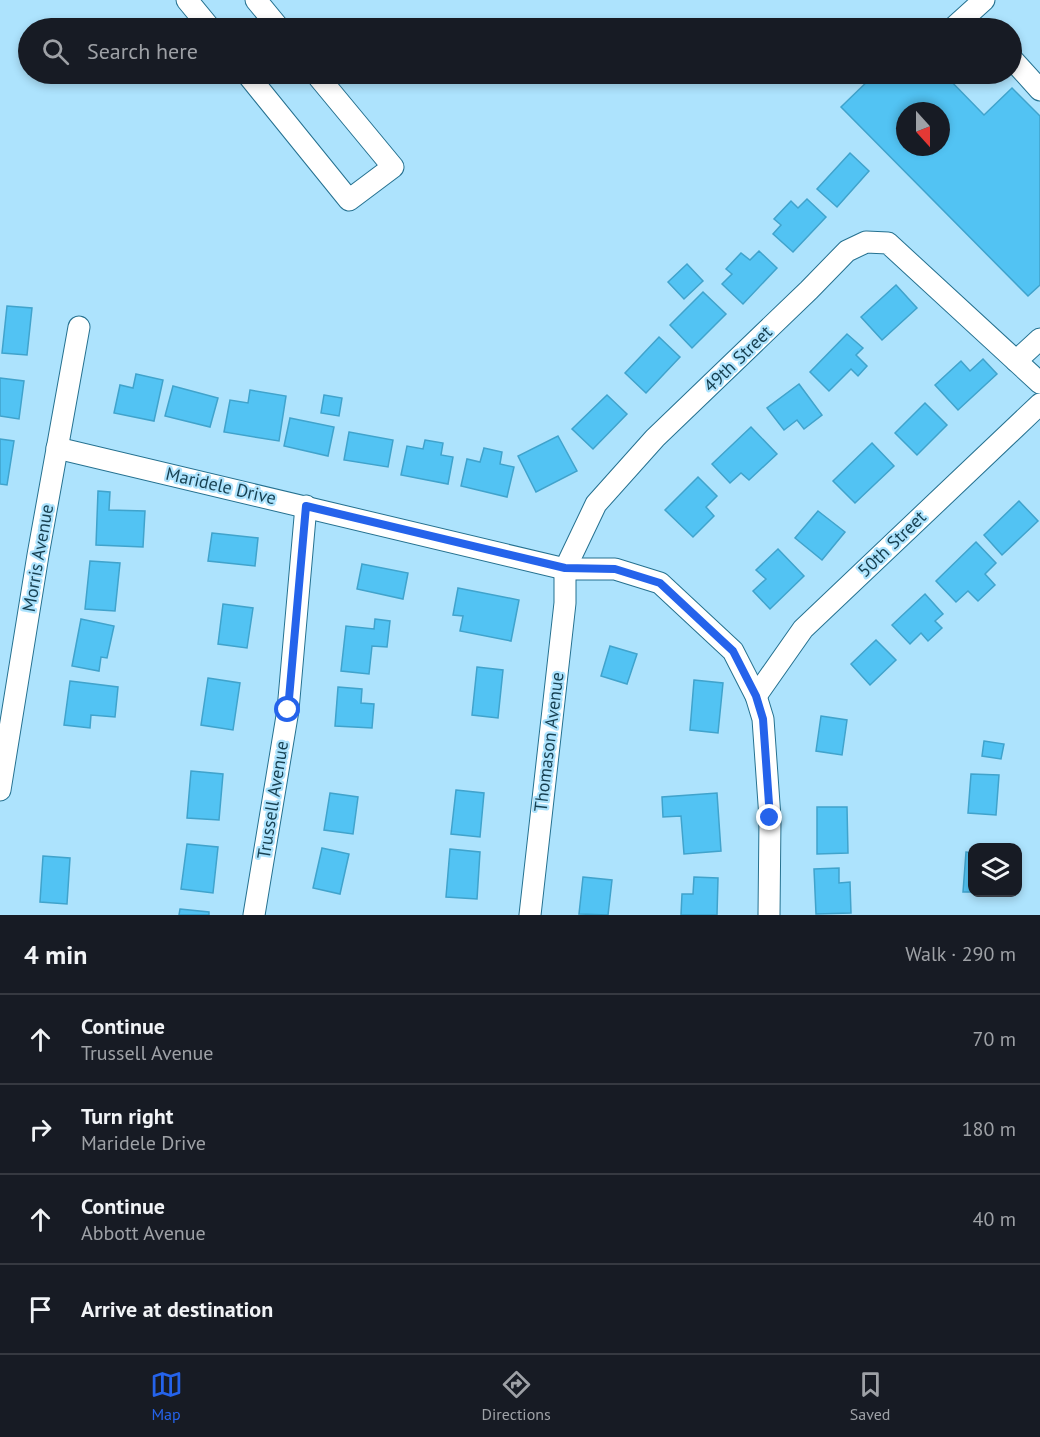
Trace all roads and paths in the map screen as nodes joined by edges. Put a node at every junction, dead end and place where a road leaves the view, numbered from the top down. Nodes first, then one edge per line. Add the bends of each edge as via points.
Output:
1 (187, 0) edge
2 (256, 0) edge
3 (984, 0) edge
4 (202, 18) edge
5 (271, 18) edge
6 (964, 18) edge
7 (1022, 71) edge
8 (255, 84) edge
9 (324, 84) edge
10 (1040, 90) edge
11 (79, 327) dead end
12 (1040, 339) edge
13 (1016, 361) junction
14 (1040, 383) edge
15 (1040, 404) edge
16 (57, 448) junction
17 (306, 506) junction
18 (565, 568) junction
19 (756, 696) junction
20 (0, 790) edge
21 (254, 915) edge
22 (530, 915) edge
23 (769, 915) edge

1 - 4 street
2 - 5 street
3 - 6 street
7 - 10 street
8 - 9 street via 349,200 393,167
11 - 16 street, Morris Avenue
12 - 13 street
13 - 14 street, 49th Street
13 - 18 street, 49th Street via 888,243 866,242 847,251 655,438 596,504
15 - 19 street, 50th Street via 803,629
16 - 17 street, Maridele Drive
16 - 20 street, Morris Avenue
17 - 18 street, Maridele Drive
17 - 21 street, Trussell Avenue via 288,710
18 - 19 street, Maridele Drive via 615,569 660,583 733,651
18 - 22 street, Thomason Avenue via 565,603
19 - 23 street, Maridele Drive via 763,719 770,818

